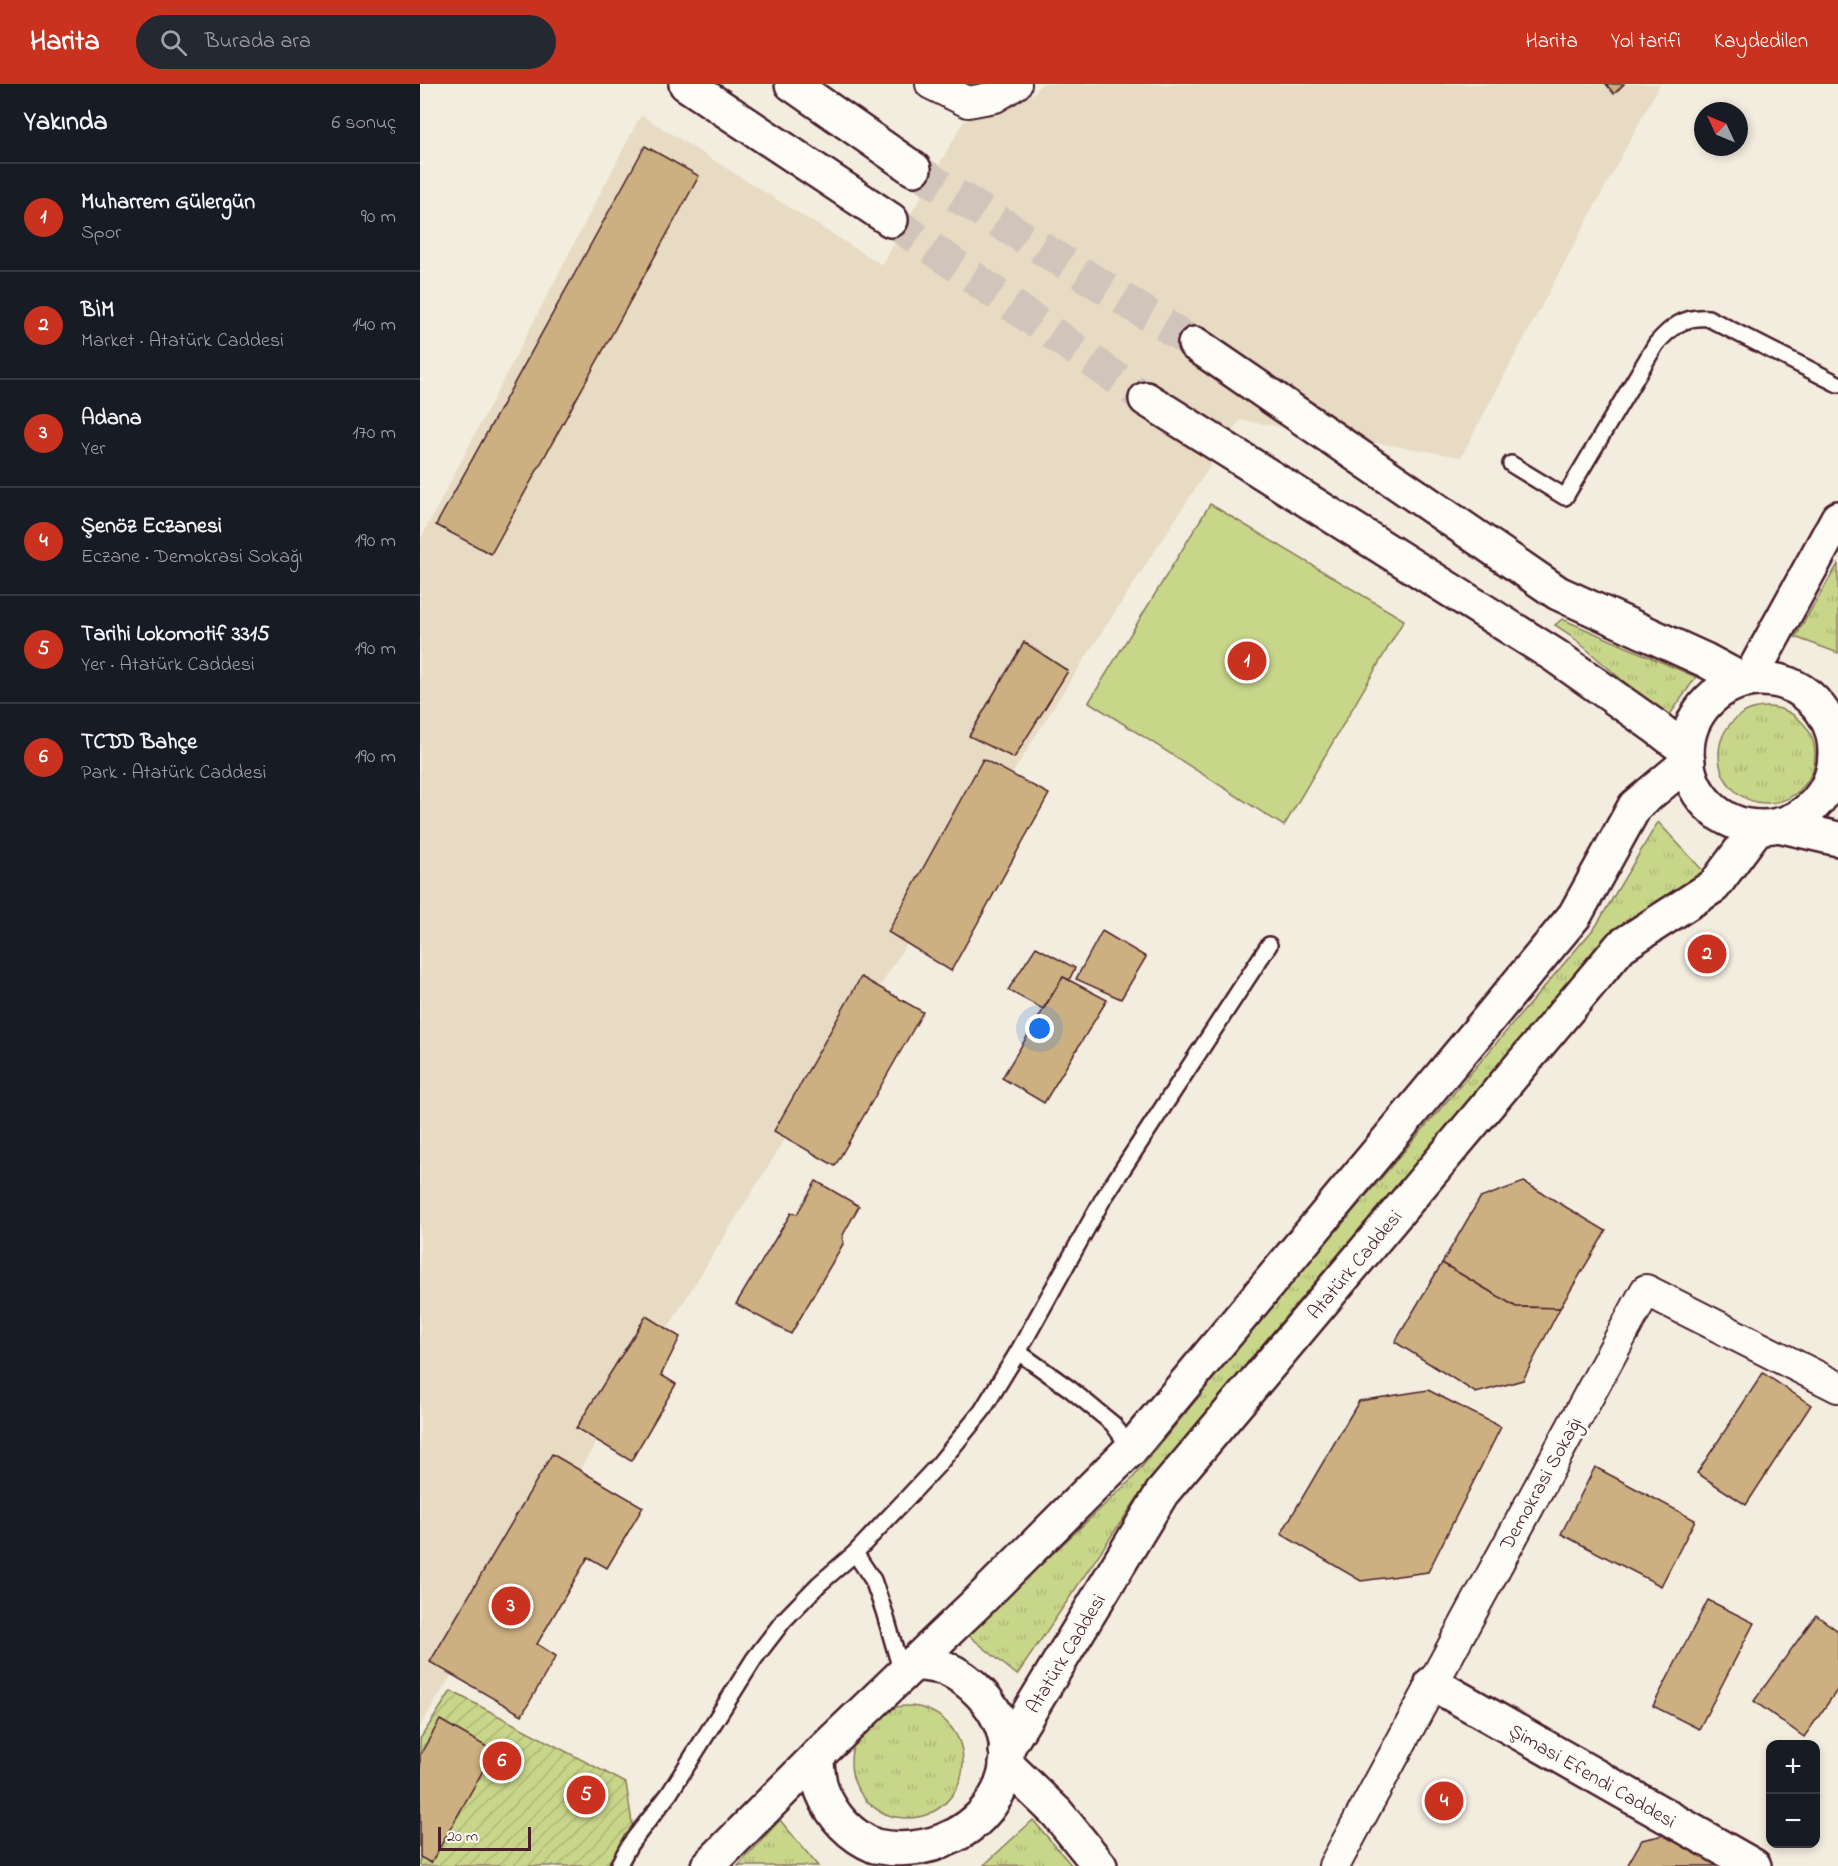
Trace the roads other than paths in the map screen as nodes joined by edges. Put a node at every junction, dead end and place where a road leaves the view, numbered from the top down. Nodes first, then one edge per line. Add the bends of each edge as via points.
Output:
1 (686, 84) edge
2 (792, 84) edge
3 (931, 84) edge
4 (1016, 84) edge
5 (914, 169) tunnel mouth
6 (891, 220) tunnel mouth
7 (1195, 344) tunnel mouth
8 (1838, 384) edge
9 (1146, 399) tunnel mouth
10 (1511, 464) dead end
11 (1838, 518) edge
12 (1747, 680) junction
13 (1834, 723) edge
14 (1687, 756) junction
15 (1768, 826) junction
16 (1838, 839) edge
17 (1269, 945) dead end
18 (1018, 1352) junction
19 (1838, 1387) edge
20 (1131, 1449) junction
21 (855, 1553) junction
22 (908, 1668) junction
23 (1431, 1683) junction
24 (816, 1757) junction
25 (1006, 1757) junction
26 (929, 1859) edge
27 (618, 1866) edge
28 (708, 1866) edge
29 (1100, 1866) edge
30 (1334, 1866) edge
31 (1754, 1866) edge

1 - 6 main road
2 - 5 main road
3 - 4 street via 968,102 995,97
7 - 12 main road via 1558,593
8 - 10 lane via 1708,318 1688,319 1667,331 1656,344 1565,497
9 - 14 main road via 1554,655
11 - 12 main road
12 - 13 main road via 1782,681 1815,702
12 - 14 main road via 1718,693 1698,714 1690,732
13 - 15 main road via 1835,759 1830,782 1799,817
14 - 15 main road via 1695,788 1707,804 1740,824
14 - 20 main road via 1635,806 1575,915
15 - 16 main road
15 - 25 main road, Atatürk Caddesi via 1714,886 1621,946 1162,1493
17 - 18 lane via 1103,1199
18 - 20 lane via 1113,1424
18 - 21 lane via 982,1411
19 - 23 street, Demokrasi Sokağı via 1646,1290
20 - 22 main road
21 - 22 lane via 873,1580
21 - 27 lane via 784,1620 754,1659 669,1794
22 - 24 main road
22 - 25 main road via 944,1668 970,1682 992,1706 1005,1735
23 - 30 street, Demokrasi Sokağı
23 - 31 main road, Şimasi Efendi Caddesi
24 - 26 main road via 822,1791 837,1818 861,1840 891,1852
24 - 28 main road
25 - 26 main road via 1003,1787 993,1809 960,1842
25 - 29 main road

